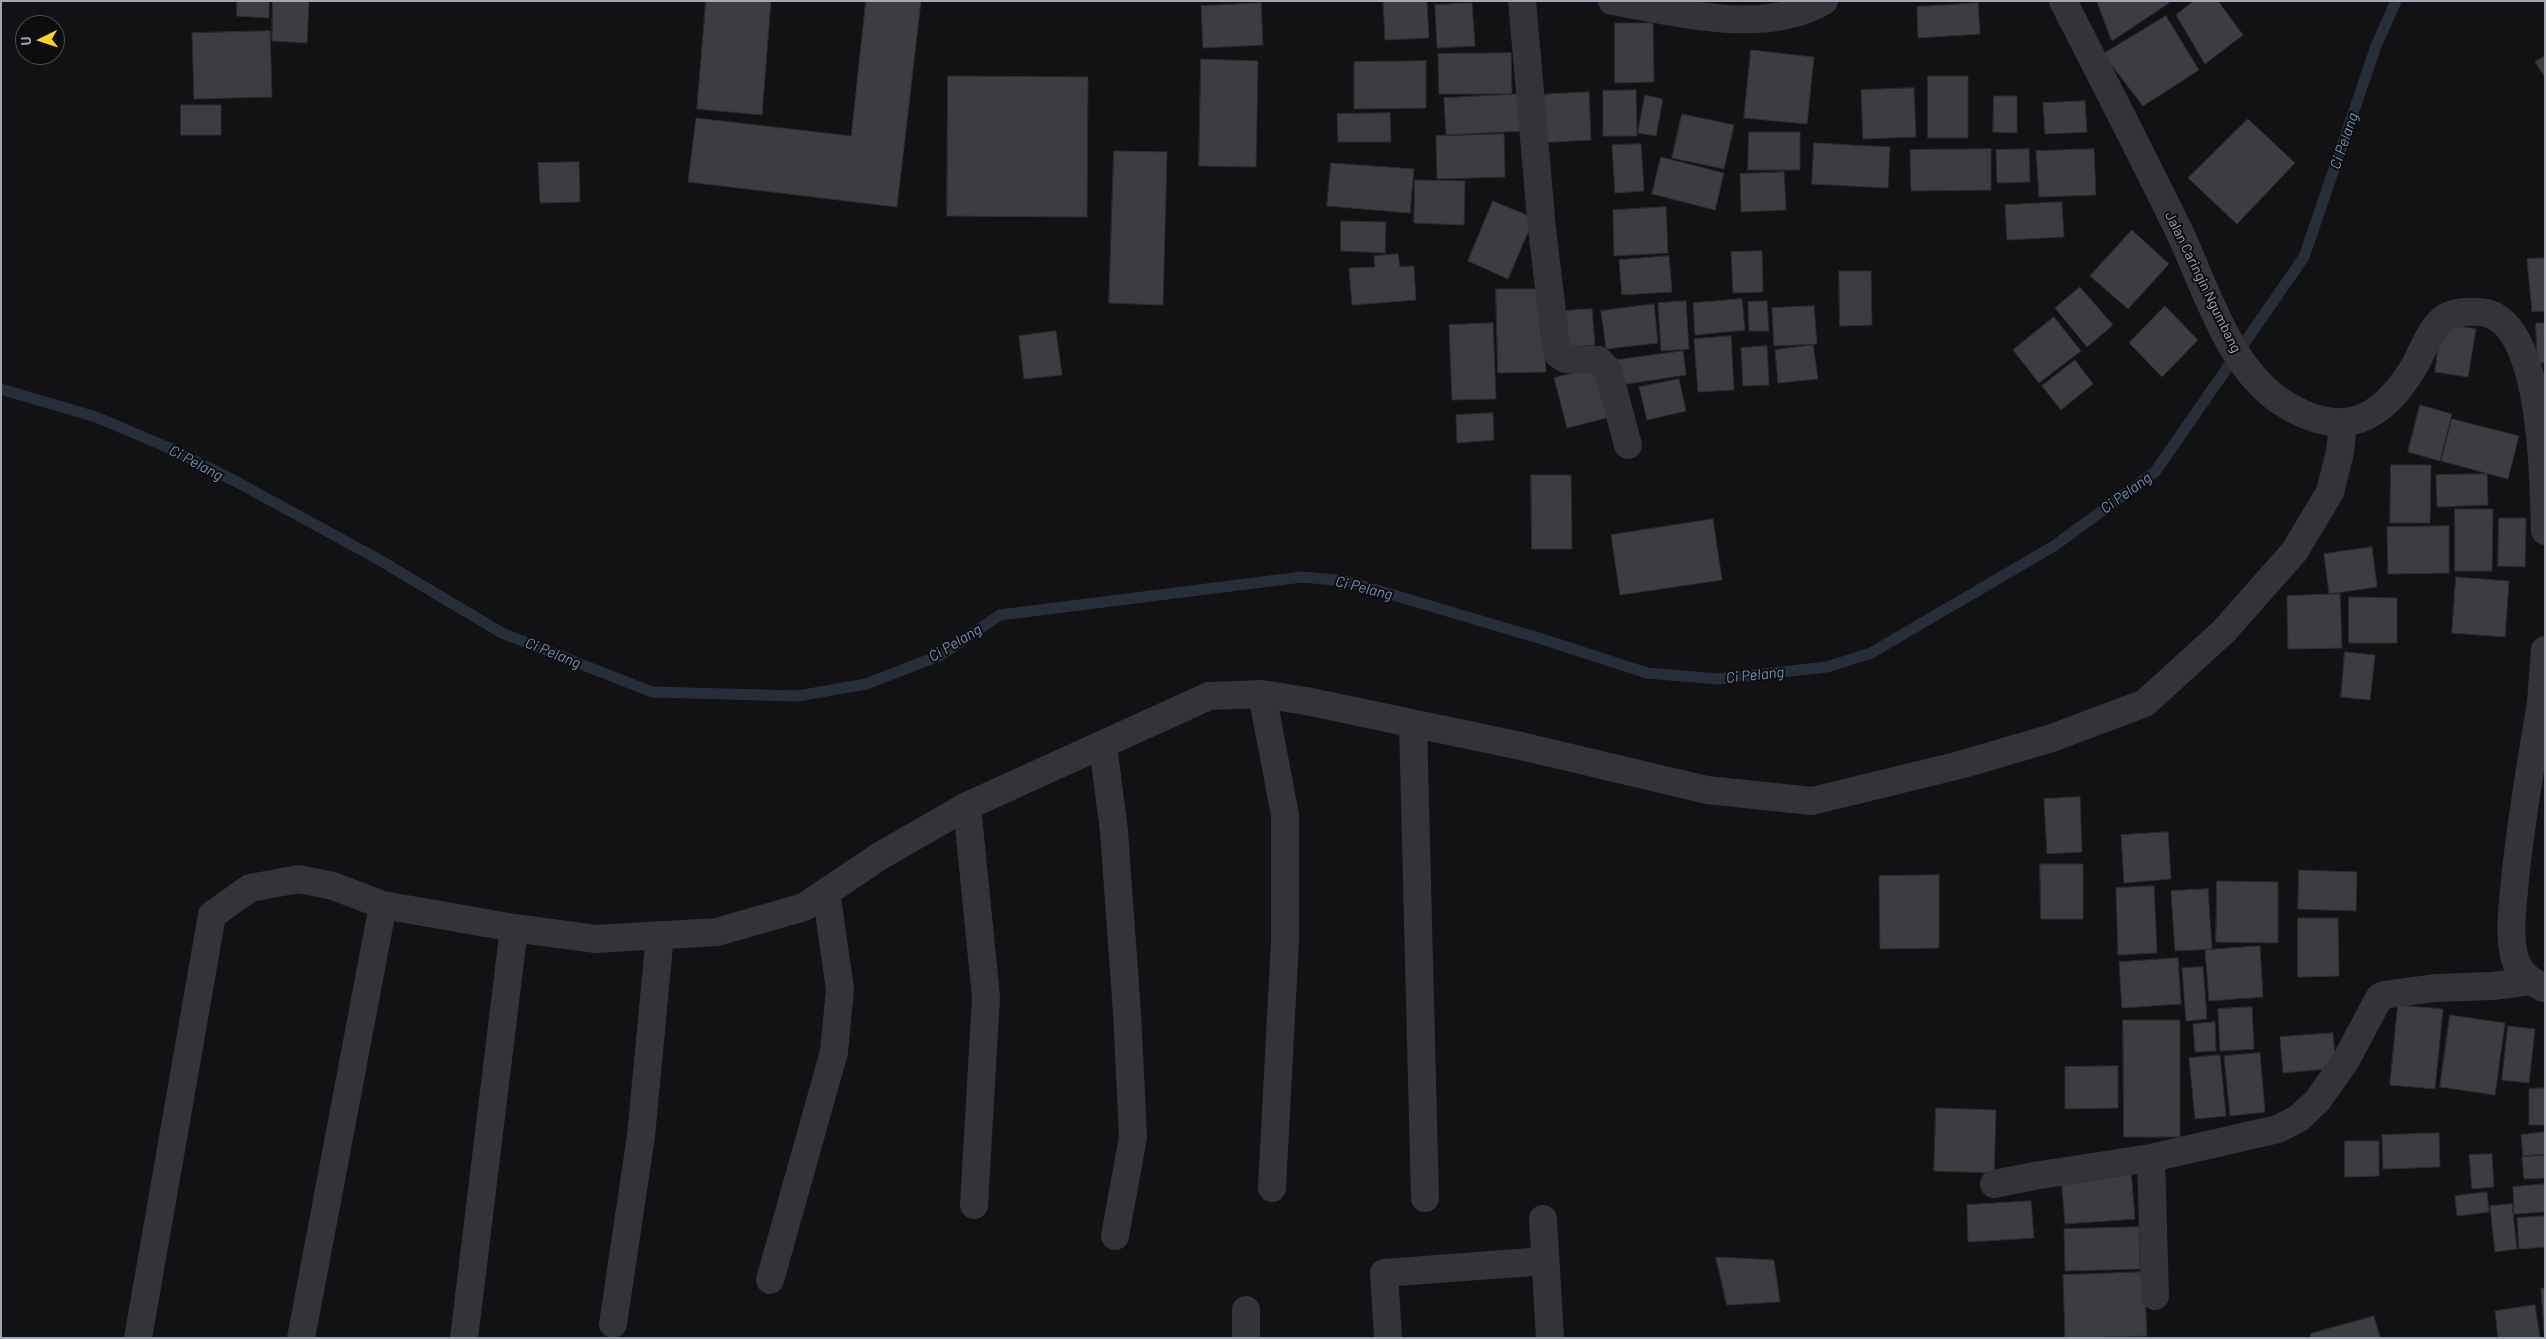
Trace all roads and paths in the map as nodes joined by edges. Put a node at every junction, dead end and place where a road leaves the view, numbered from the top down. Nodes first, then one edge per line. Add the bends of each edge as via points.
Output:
1 (1522, 1) edge
2 (1612, 1) edge
3 (1824, 1) edge
4 (2063, 1) edge
5 (1772, 10) edge
6 (2343, 423) junction
7 (1628, 445) dead end
8 (2545, 531) edge
9 (2545, 650) edge
10 (1262, 694) junction
11 (2543, 703) edge
12 (1413, 724) junction
13 (1103, 746) junction
14 (967, 806) junction
15 (826, 892) junction
16 (383, 905) junction
17 (514, 928) junction
18 (660, 935) junction
19 (2538, 985) edge
20 (2151, 1158) junction
21 (1994, 1184) dead end
22 (1272, 1188) dead end
23 (1424, 1198) dead end
24 (974, 1205) dead end
25 (1542, 1219) dead end
26 (1115, 1236) dead end
27 (1546, 1261) junction
28 (770, 1280) dead end
29 (2155, 1296) dead end
30 (1246, 1310) dead end
31 (613, 1324) dead end
32 (138, 1338) edge
33 (301, 1338) edge
34 (464, 1338) edge
35 (1246, 1338) edge
36 (1388, 1338) edge
37 (1550, 1338) edge

1 - 7 street via 1556,346 1559,355 1566,359 1598,360 1608,370
2 - 5 street via 1740,20
3 - 5 street via 1780,18
4 - 6 street, Jalan Caringin Ngumbang via 2179,231 2230,344 2259,384 2287,406 2315,419
6 - 8 street, Jalan Caringin Ngumbang via 2366,418 2390,399 2412,370 2442,319 2464,311 2485,312 2502,320 2517,337 2528,364 2536,410
6 - 12 street via 2330,492 2294,552 2224,631 2145,703 2052,738 1960,765 1812,801 1707,790
9 - 11 street
10 - 12 street via 1306,700
10 - 13 street via 1208,696
10 - 22 street via 1285,814 1286,941
11 - 19 street via 2521,818 2512,930 2515,959 2521,971
12 - 23 street
13 - 14 street
13 - 26 street via 1114,831 1133,1137
14 - 15 street via 880,856
14 - 24 street via 986,997
15 - 18 street via 804,907 717,932
15 - 28 street via 840,989 834,1052
16 - 17 street
16 - 32 street via 333,886 299,879 250,888 212,915
16 - 33 street
17 - 18 street via 596,939
17 - 34 street
18 - 31 street via 641,1136
19 - 20 street via 2435,988 2383,995 2346,1060 2318,1100 2299,1118 2278,1130
20 - 21 street
20 - 29 street
25 - 27 street
27 - 36 street via 1384,1273
27 - 37 street
30 - 35 street

